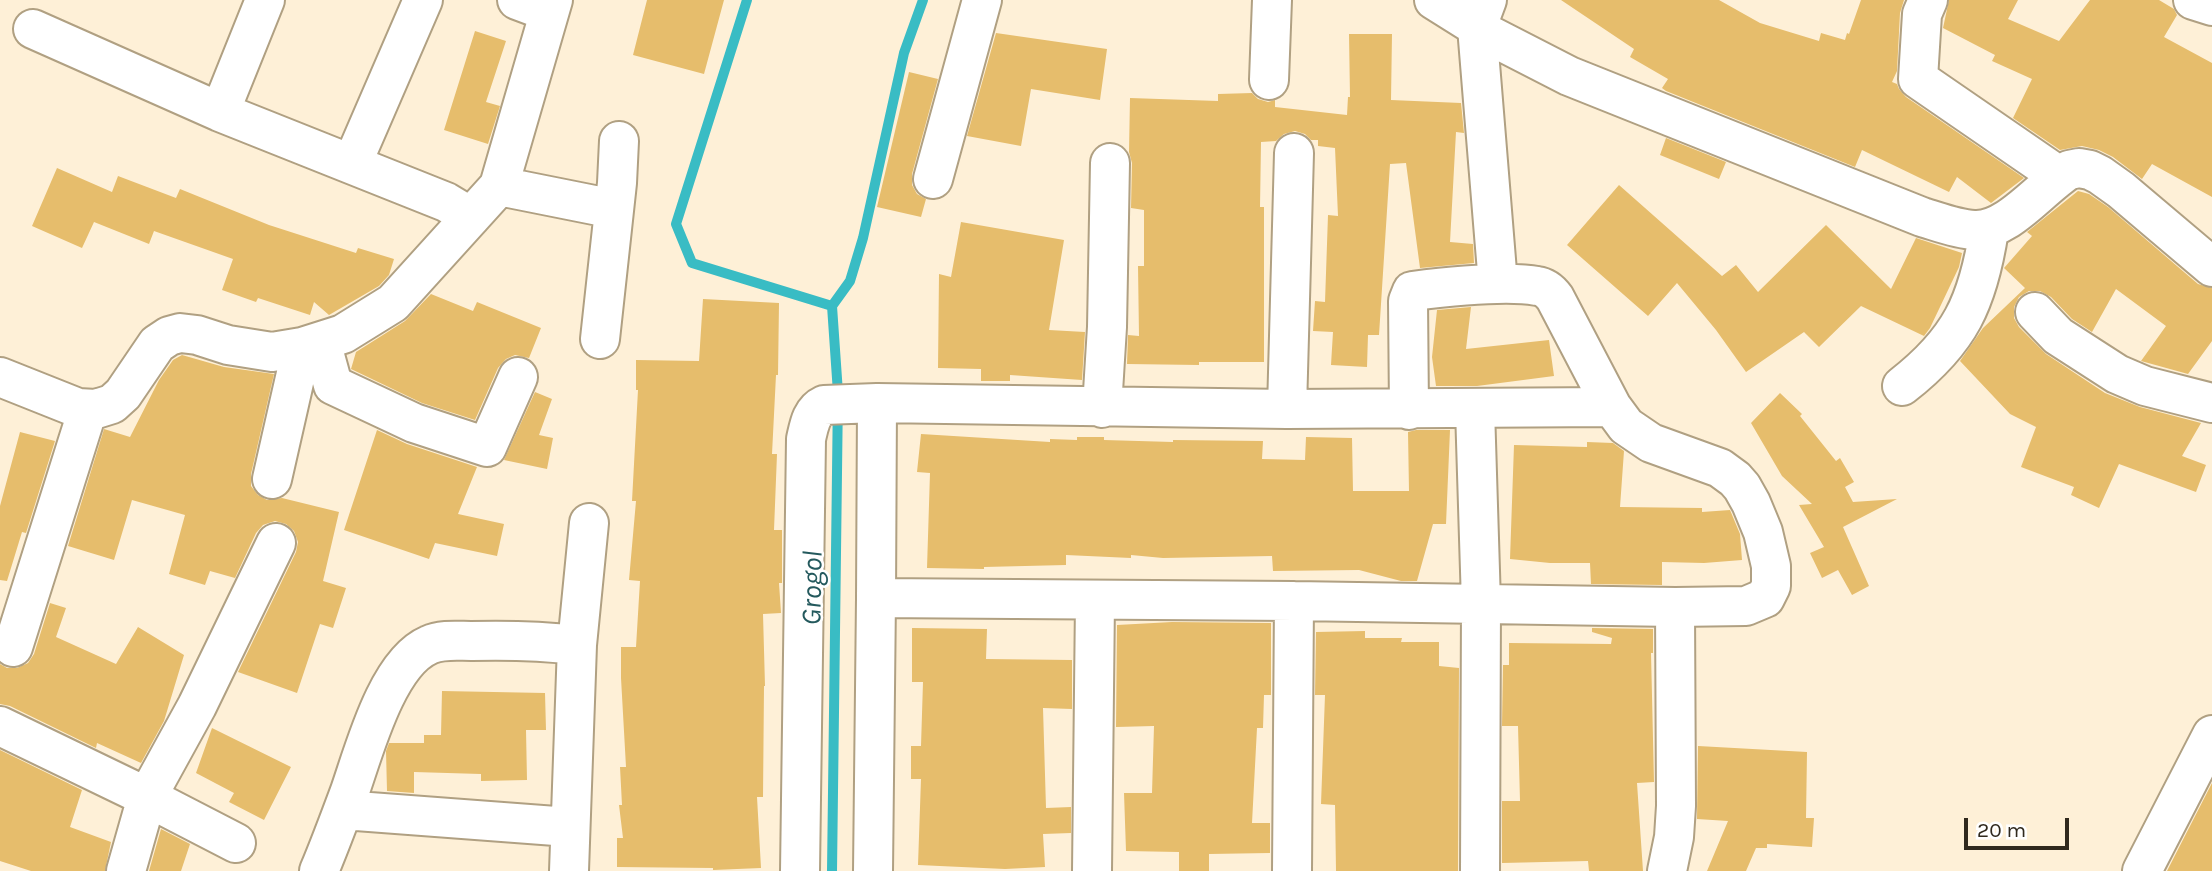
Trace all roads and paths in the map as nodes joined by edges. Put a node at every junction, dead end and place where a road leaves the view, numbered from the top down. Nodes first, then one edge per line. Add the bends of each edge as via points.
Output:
1 (265, 0) edge
2 (423, 0) edge
3 (982, 0) edge
4 (1272, 0) edge
5 (1434, 0) edge
6 (1928, 0) edge
7 (2193, 0) edge
8 (540, 4) edge
9 (2212, 6) edge
10 (1482, 13) edge
11 (33, 29) dead end
12 (1269, 80) dead end
13 (220, 112) junction
14 (619, 141) dead end
15 (1294, 153) dead end
16 (1110, 163) dead end
17 (352, 164) junction
18 (2059, 176) junction
19 (933, 179) dead end
20 (499, 186) junction
21 (614, 209) junction
22 (471, 217) junction
23 (1989, 230) junction
24 (2212, 267) edge
25 (1498, 284) junction
26 (2035, 312) dead end
27 (600, 339) dead end
28 (311, 344) junction
29 (0, 377) edge
30 (518, 377) dead end
31 (1902, 386) dead end
32 (851, 403) junction
33 (2212, 403) edge
34 (1612, 407) junction
35 (1102, 408) junction
36 (88, 409) junction
37 (1287, 409) junction
38 (1409, 410) junction
39 (1475, 410) junction
40 (272, 479) dead end
41 (589, 523) dead end
42 (276, 543) dead end
43 (876, 598) junction
44 (1095, 600) junction
45 (1294, 601) junction
46 (1481, 603) junction
47 (1675, 607) junction
48 (578, 645) junction
49 (13, 647) dead end
50 (0, 726) edge
51 (2212, 735) edge
52 (147, 797) junction
53 (343, 810) junction
54 (569, 827) junction
55 (236, 844) dead end
56 (125, 871) edge
57 (319, 871) edge
58 (569, 871) edge
59 (800, 871) edge
60 (873, 871) edge
61 (1092, 871) edge
62 (1292, 871) edge
63 (1480, 871) edge
64 (1667, 871) edge
65 (2142, 871) edge

1 - 13 street
2 - 17 street
3 - 19 street
4 - 12 street
5 - 10 street
6 - 18 street via 1922,14 1918,79
7 - 9 street
8 - 20 street
10 - 23 street via 1569,76 1922,217 1959,228
10 - 25 street
11 - 13 street
13 - 17 street
14 - 21 street
15 - 37 street
16 - 35 street
17 - 22 street via 446,202
18 - 23 street
18 - 24 street via 2079,168 2099,175
20 - 21 street
20 - 22 street
21 - 27 street
22 - 28 street via 393,303 343,334
23 - 31 street via 1978,283 1959,327 1938,355
25 - 34 street via 1537,285 1551,293
25 - 38 street via 1410,294
26 - 33 street via 2058,336 2117,374
28 - 30 street via 333,385 414,423 487,447
28 - 36 street via 272,352 197,335 169,336 157,344 112,404
28 - 40 street
29 - 36 street
32 - 35 street
32 - 43 street
32 - 59 street via 819,407 806,439
34 - 39 street
34 - 47 street via 1639,437 1720,468 1735,479 1763,532 1772,578 1765,598 1746,606
35 - 37 street
36 - 49 street
37 - 38 street
38 - 39 street
39 - 46 street
41 - 48 street
42 - 52 street
43 - 44 street
43 - 60 street
44 - 45 street
44 - 61 street
45 - 46 street
45 - 62 street
46 - 47 street
46 - 63 street
47 - 64 street via 1676,806
48 - 53 street via 446,641 414,655 388,691
48 - 54 street
50 - 52 street
51 - 65 street
52 - 55 street
52 - 56 street
53 - 54 street
53 - 57 street
54 - 58 street

